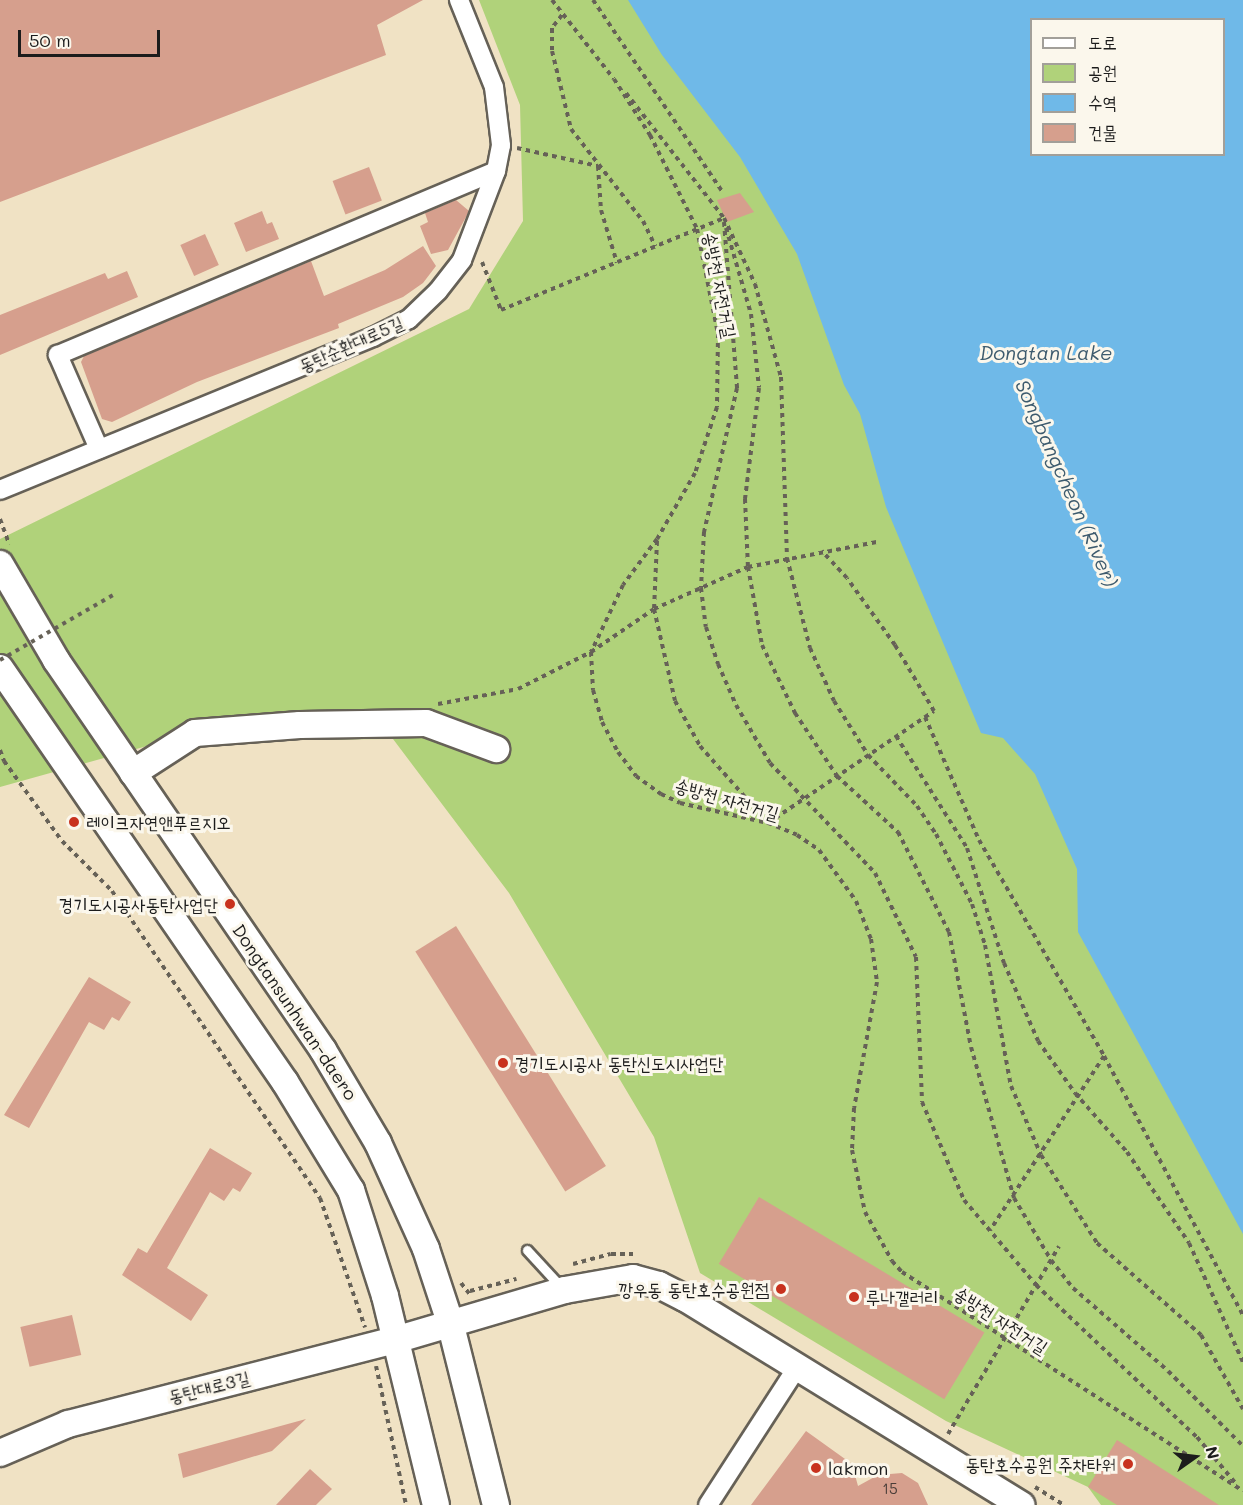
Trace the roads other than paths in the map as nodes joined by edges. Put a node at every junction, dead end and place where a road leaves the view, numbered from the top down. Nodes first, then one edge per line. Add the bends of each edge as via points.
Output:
1 (459, 0) edge
2 (496, 171) junction
3 (99, 449) junction
4 (0, 490) edge
5 (0, 564) edge
6 (0, 668) edge
7 (496, 749) dead end
8 (133, 773) junction
9 (527, 1250) dead end
10 (565, 1290) junction
11 (450, 1322) junction
12 (395, 1340) junction
13 (798, 1366) junction
14 (0, 1453) edge
15 (436, 1505) edge
16 (496, 1505) edge
17 (708, 1505) edge
18 (1021, 1505) edge

1 - 2 street, 동탄순환대로5길 via 494,87 501,145
2 - 3 street, 동탄순환대로5길 via 462,260 409,319
2 - 3 street via 58,355
3 - 4 street, 동탄순환대로5길
5 - 8 main road, Dongtansunhwan-daero via 27,616
6 - 12 main road via 327,1146 351,1190 370,1243
7 - 8 main road via 426,723 300,725 195,733
8 - 11 main road, Dongtansunhwan-daero via 355,1100 400,1187
9 - 10 lane
10 - 11 main road, 동탄대로3길
10 - 13 main road, 동탄대로3길 via 633,1278 659,1285
11 - 12 main road, 동탄대로3길
11 - 16 main road, Dongtansunhwan-daero
12 - 14 main road, 동탄대로3길 via 68,1424
12 - 15 main road
13 - 17 street
13 - 18 main road, 동탄대로3길

